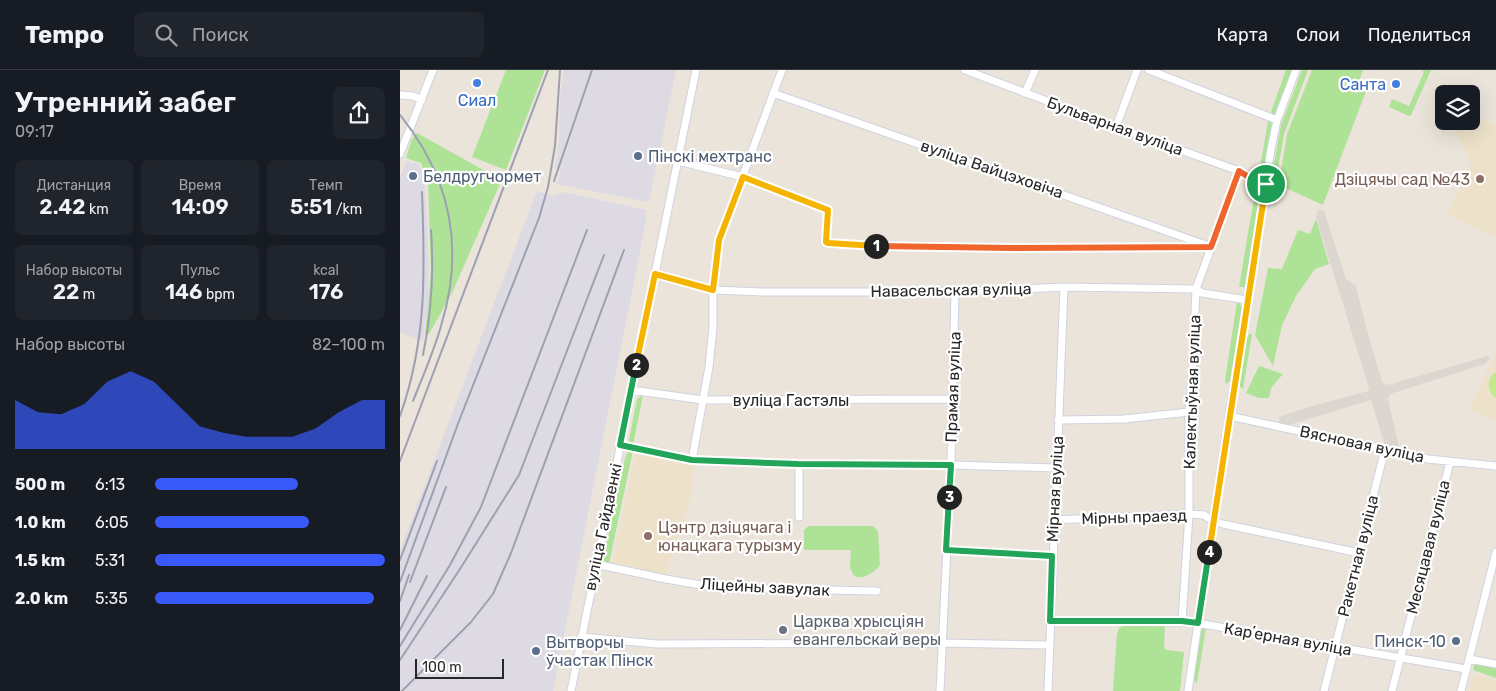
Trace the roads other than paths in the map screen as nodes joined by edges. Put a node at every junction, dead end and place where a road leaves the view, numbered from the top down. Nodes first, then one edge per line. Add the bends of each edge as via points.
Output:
1 (433, 70) edge
2 (696, 70) edge
3 (782, 70) edge
4 (964, 70) edge
5 (1035, 70) edge
6 (1137, 70) edge
7 (1149, 70) edge
8 (1296, 70) edge
9 (773, 93) junction
10 (1025, 93) junction
11 (400, 95) edge
12 (422, 100) junction
13 (1277, 120) junction
14 (1116, 128) junction
15 (401, 151) edge
16 (678, 161) junction
17 (1239, 171) junction
18 (743, 177) junction
19 (1266, 184) junction
20 (1211, 247) junction
21 (655, 274) junction
22 (1064, 287) junction
23 (1196, 289) junction
24 (713, 290) junction
25 (954, 292) junction
26 (1247, 300) junction
27 (631, 390) junction
28 (952, 399) junction
29 (703, 400) junction
30 (1189, 412) junction
31 (1228, 416) junction
32 (1058, 420) junction
33 (620, 445) junction
34 (1385, 449) junction
35 (692, 460) junction
36 (1450, 462) junction
37 (798, 464) junction
38 (951, 465) junction
39 (1496, 466) edge
40 (1056, 468) junction
41 (1188, 514) junction
42 (799, 517) dead end
43 (1054, 520) junction
44 (1213, 521) junction
45 (946, 550) junction
46 (1496, 552) edge
47 (1359, 553) junction
48 (1052, 556) junction
49 (595, 564) junction
50 (877, 591) dead end
51 (1050, 621) junction
52 (1182, 621) junction
53 (1198, 623) junction
54 (581, 637) junction
55 (942, 643) junction
56 (1048, 645) junction
57 (1335, 647) junction
58 (1401, 659) junction
59 (1469, 659) junction
60 (1496, 664) edge
61 (1466, 669) junction
62 (571, 691) edge
63 (940, 691) edge
64 (1048, 691) edge
65 (1188, 691) edge
66 (1324, 691) edge
67 (1392, 691) edge
68 (1461, 691) edge

1 - 12 street
2 - 16 street, вуліца Гайдаенкі
3 - 9 street
4 - 10 street, Бульварная вуліца
5 - 10 street
6 - 14 street
7 - 13 street
8 - 13 street
9 - 18 street
9 - 20 street, вуліца Вайцэховіча
10 - 14 street, Бульварная вуліца
11 - 12 street
12 - 15 street
13 - 19 street
14 - 17 street, Бульварная вуліца
16 - 18 street
16 - 21 street, вуліца Гайдаенкі
17 - 19 street, Бульварная вуліца
17 - 20 street, Калектыўная вуліца
18 - 20 street via 828,210 826,242 830,244 1012,248
18 - 24 street via 719,240
19 - 26 street
20 - 23 street, Калектыўная вуліца
21 - 24 street, Навасельская вуліца
21 - 27 street, вуліца Гайдаенкі
22 - 23 street, Навасельская вуліца
22 - 25 street, Навасельская вуліца
22 - 32 street, Мірная вуліца
23 - 26 street, Навасельская вуліца via 1202,293
23 - 30 street, Калектыўная вуліца
24 - 25 street, Навасельская вуліца
24 - 29 street via 713,327
25 - 28 street, Прамая вуліца
26 - 31 street
27 - 29 street, вуліца Гастэлы
27 - 33 street, вуліца Гайдаенкі
28 - 29 street, вуліца Гастэлы
28 - 38 street, Прамая вуліца
29 - 35 street
30 - 32 street via 1124,419
30 - 41 street, Калектыўная вуліца
31 - 34 street, Вясновая вуліца
31 - 44 street
32 - 40 street, Мірная вуліца
33 - 35 street
33 - 49 street, вуліца Гайдаенкі
34 - 36 street, Вясновая вуліца
34 - 47 street, Ракетная вуліца
35 - 37 street
36 - 39 street, Вясновая вуліца
36 - 58 street, Месяцавая вуліца
37 - 38 street
37 - 42 street
38 - 40 street
38 - 45 street, Прамая вуліца
40 - 43 street, Мірная вуліца
41 - 43 street, Мірны праезд
41 - 44 street, Мірны праезд via 1204,515
41 - 52 street, Калектыўная вуліца
43 - 48 street, Мірная вуліца
44 - 47 street, Мірны праезд
44 - 53 street
45 - 48 street
45 - 55 street, Прамая вуліца
46 - 59 street
47 - 57 street, Ракетная вуліца
48 - 51 street, Мірная вуліца
49 - 50 street, Ліцейны завулак via 718,588
49 - 54 street, вуліца Гайдаенкі
51 - 52 street, Карʼерная вуліца
51 - 56 street, Мірная вуліца
52 - 53 street, Карʼерная вуліца
53 - 57 street, Карʼерная вуліца
53 - 65 street
54 - 55 street via 657,644
54 - 62 street, вуліца Гайдаенкі
55 - 56 street
55 - 63 street, Прамая вуліца
56 - 64 street, Мірная вуліца
57 - 58 street, Карʼерная вуліца
57 - 66 street, Ракетная вуліца
58 - 61 street, Карʼерная вуліца
58 - 67 street, Месяцавая вуліца
59 - 60 street
59 - 61 street
61 - 68 street

